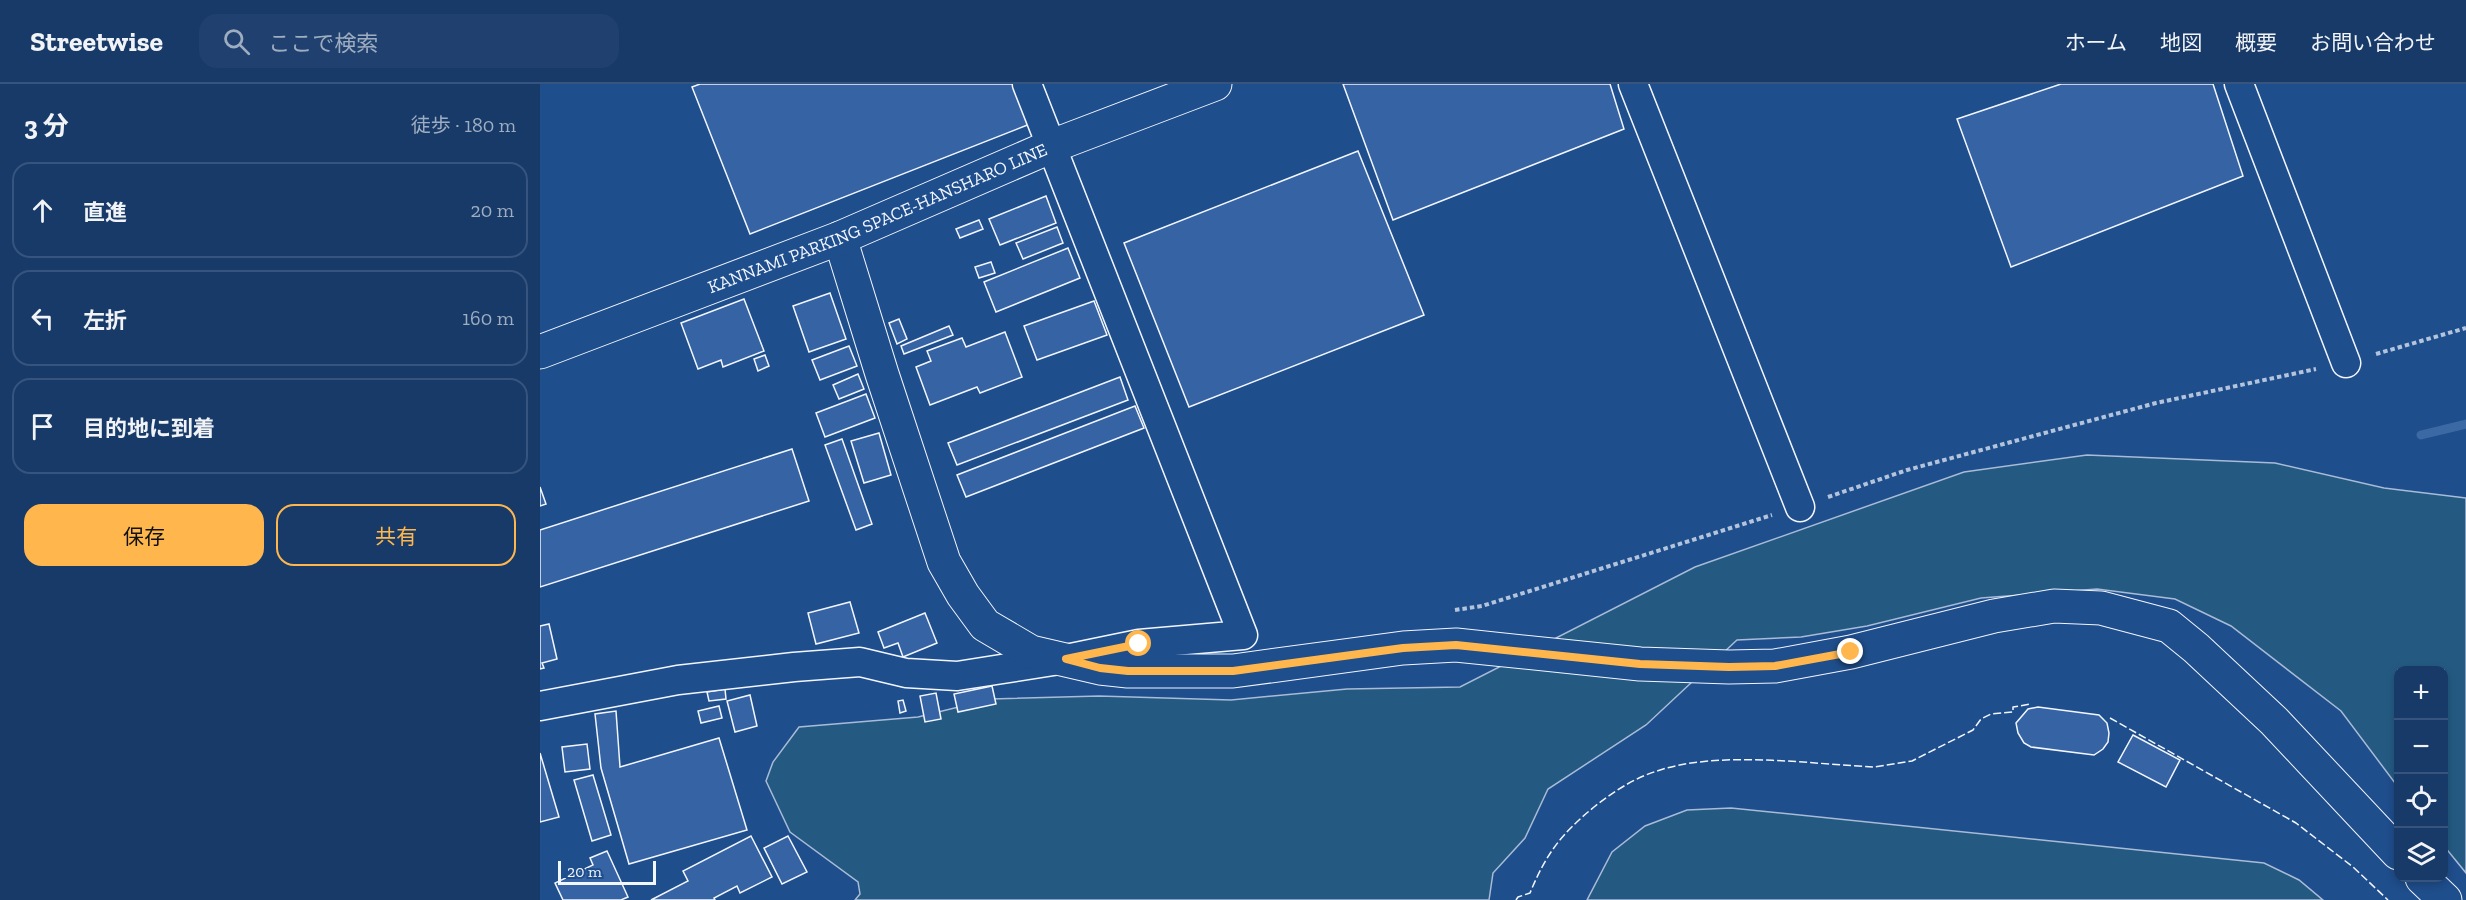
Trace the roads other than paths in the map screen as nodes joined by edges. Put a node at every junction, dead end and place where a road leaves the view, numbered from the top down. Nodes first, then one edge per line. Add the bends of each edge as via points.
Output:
1 (1028, 84) edge
2 (1215, 84) edge
3 (1633, 84) edge
4 (2238, 84) edge
5 (1052, 146) junction
6 (840, 238) junction
7 (540, 352) edge
8 (2346, 363) road end
9 (1800, 507) road end
10 (1066, 659) junction
11 (540, 706) edge
12 (2394, 849) edge
13 (2426, 882) edge
14 (2445, 900) edge

1 - 5 street
2 - 5 street, KANNAMI PARKING SPACE-HANSHARO LINE
3 - 9 street
4 - 8 street
5 - 6 street, KANNAMI PARKING SPACE-HANSHARO LINE
5 - 10 street via 1243,635 1139,644
6 - 7 street, KANNAMI PARKING SPACE-HANSHARO LINE
6 - 10 street via 944,562 985,625 1031,652
10 - 11 street via 957,676 906,673 860,662 794,667 678,680
10 - 12 street via 1128,671 1233,671 1403,648 1456,645 1640,664 1775,666 1851,652 1994,616 2054,606 2101,608 2169,626 2196,648 2274,721
13 - 14 street

